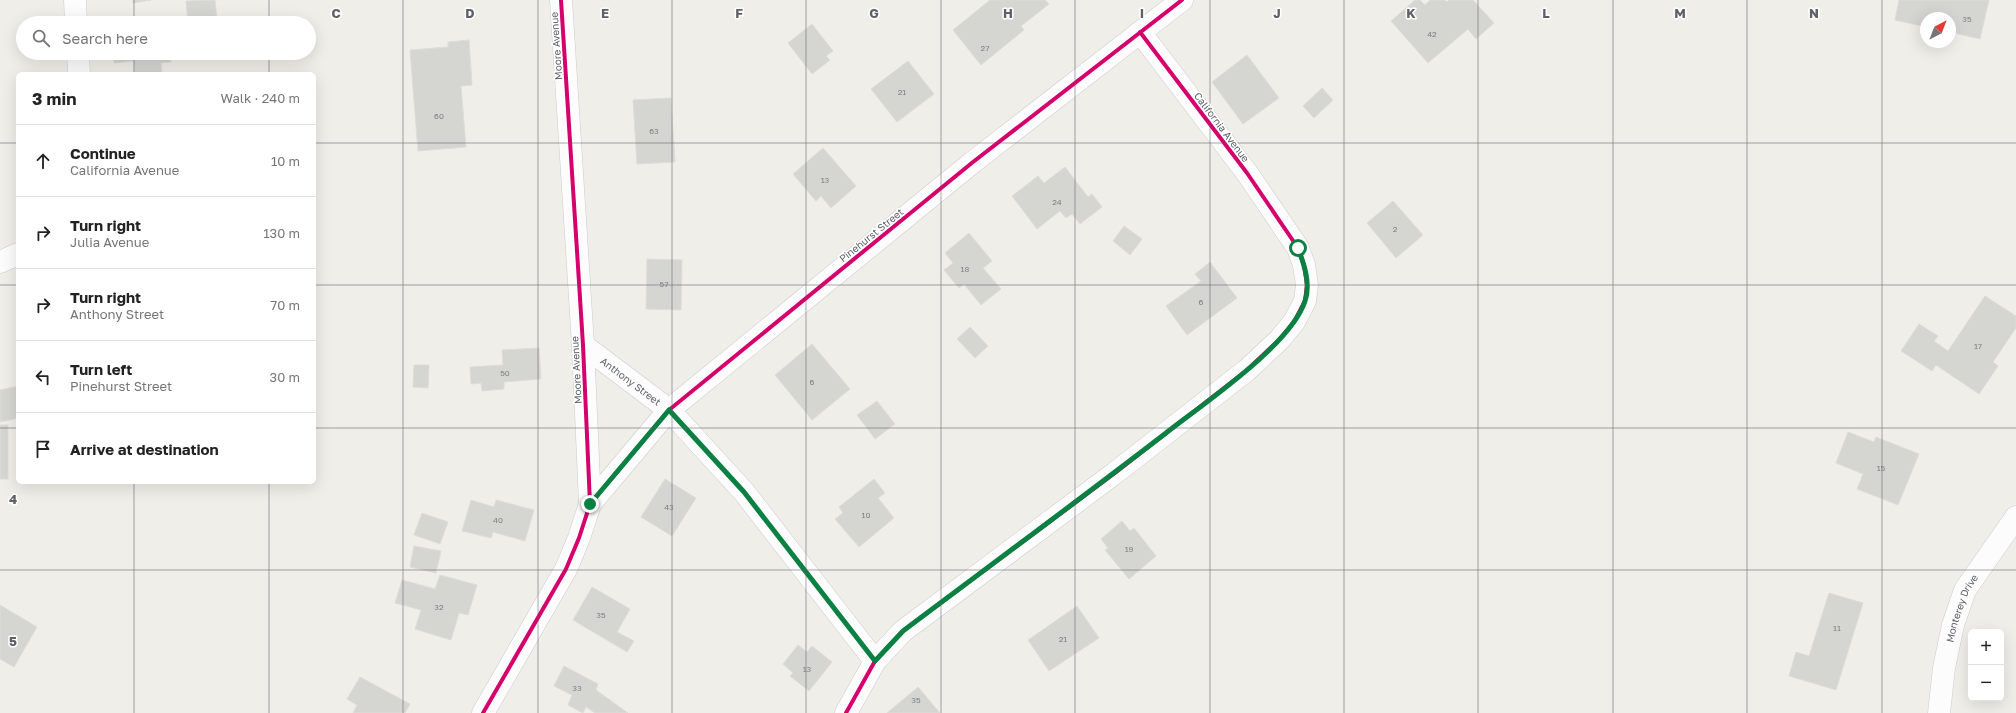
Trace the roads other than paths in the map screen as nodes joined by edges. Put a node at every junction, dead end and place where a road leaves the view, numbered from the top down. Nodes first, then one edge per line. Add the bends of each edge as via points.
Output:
1 (75, 0) edge
2 (562, 0) edge
3 (1182, 0) edge
4 (76, 16) edge
5 (1140, 32) junction
6 (78, 60) edge
7 (79, 72) edge
8 (16, 255) edge
9 (0, 262) edge
10 (583, 345) junction
11 (669, 410) junction
12 (590, 504) junction
13 (2016, 517) edge
14 (875, 661) junction
15 (483, 713) edge
16 (846, 713) edge
17 (1939, 713) edge

1 - 4 street
2 - 10 street, Moore Avenue
3 - 5 street, Pinehurst Street
5 - 11 street, Pinehurst Street via 973,162
5 - 14 street, California Avenue via 1247,173 1298,248 1307,285 1305,301 1294,322 1279,340 1247,370 903,631
6 - 7 street
8 - 9 street
10 - 11 street, Anthony Street
10 - 12 street, Moore Avenue
11 - 12 street, Pinehurst Street
11 - 14 street, Anthony Street via 744,492
12 - 15 street, Moore Avenue via 566,569
13 - 17 street, Monterey Drive via 1965,590 1953,624 1944,668
14 - 16 street

